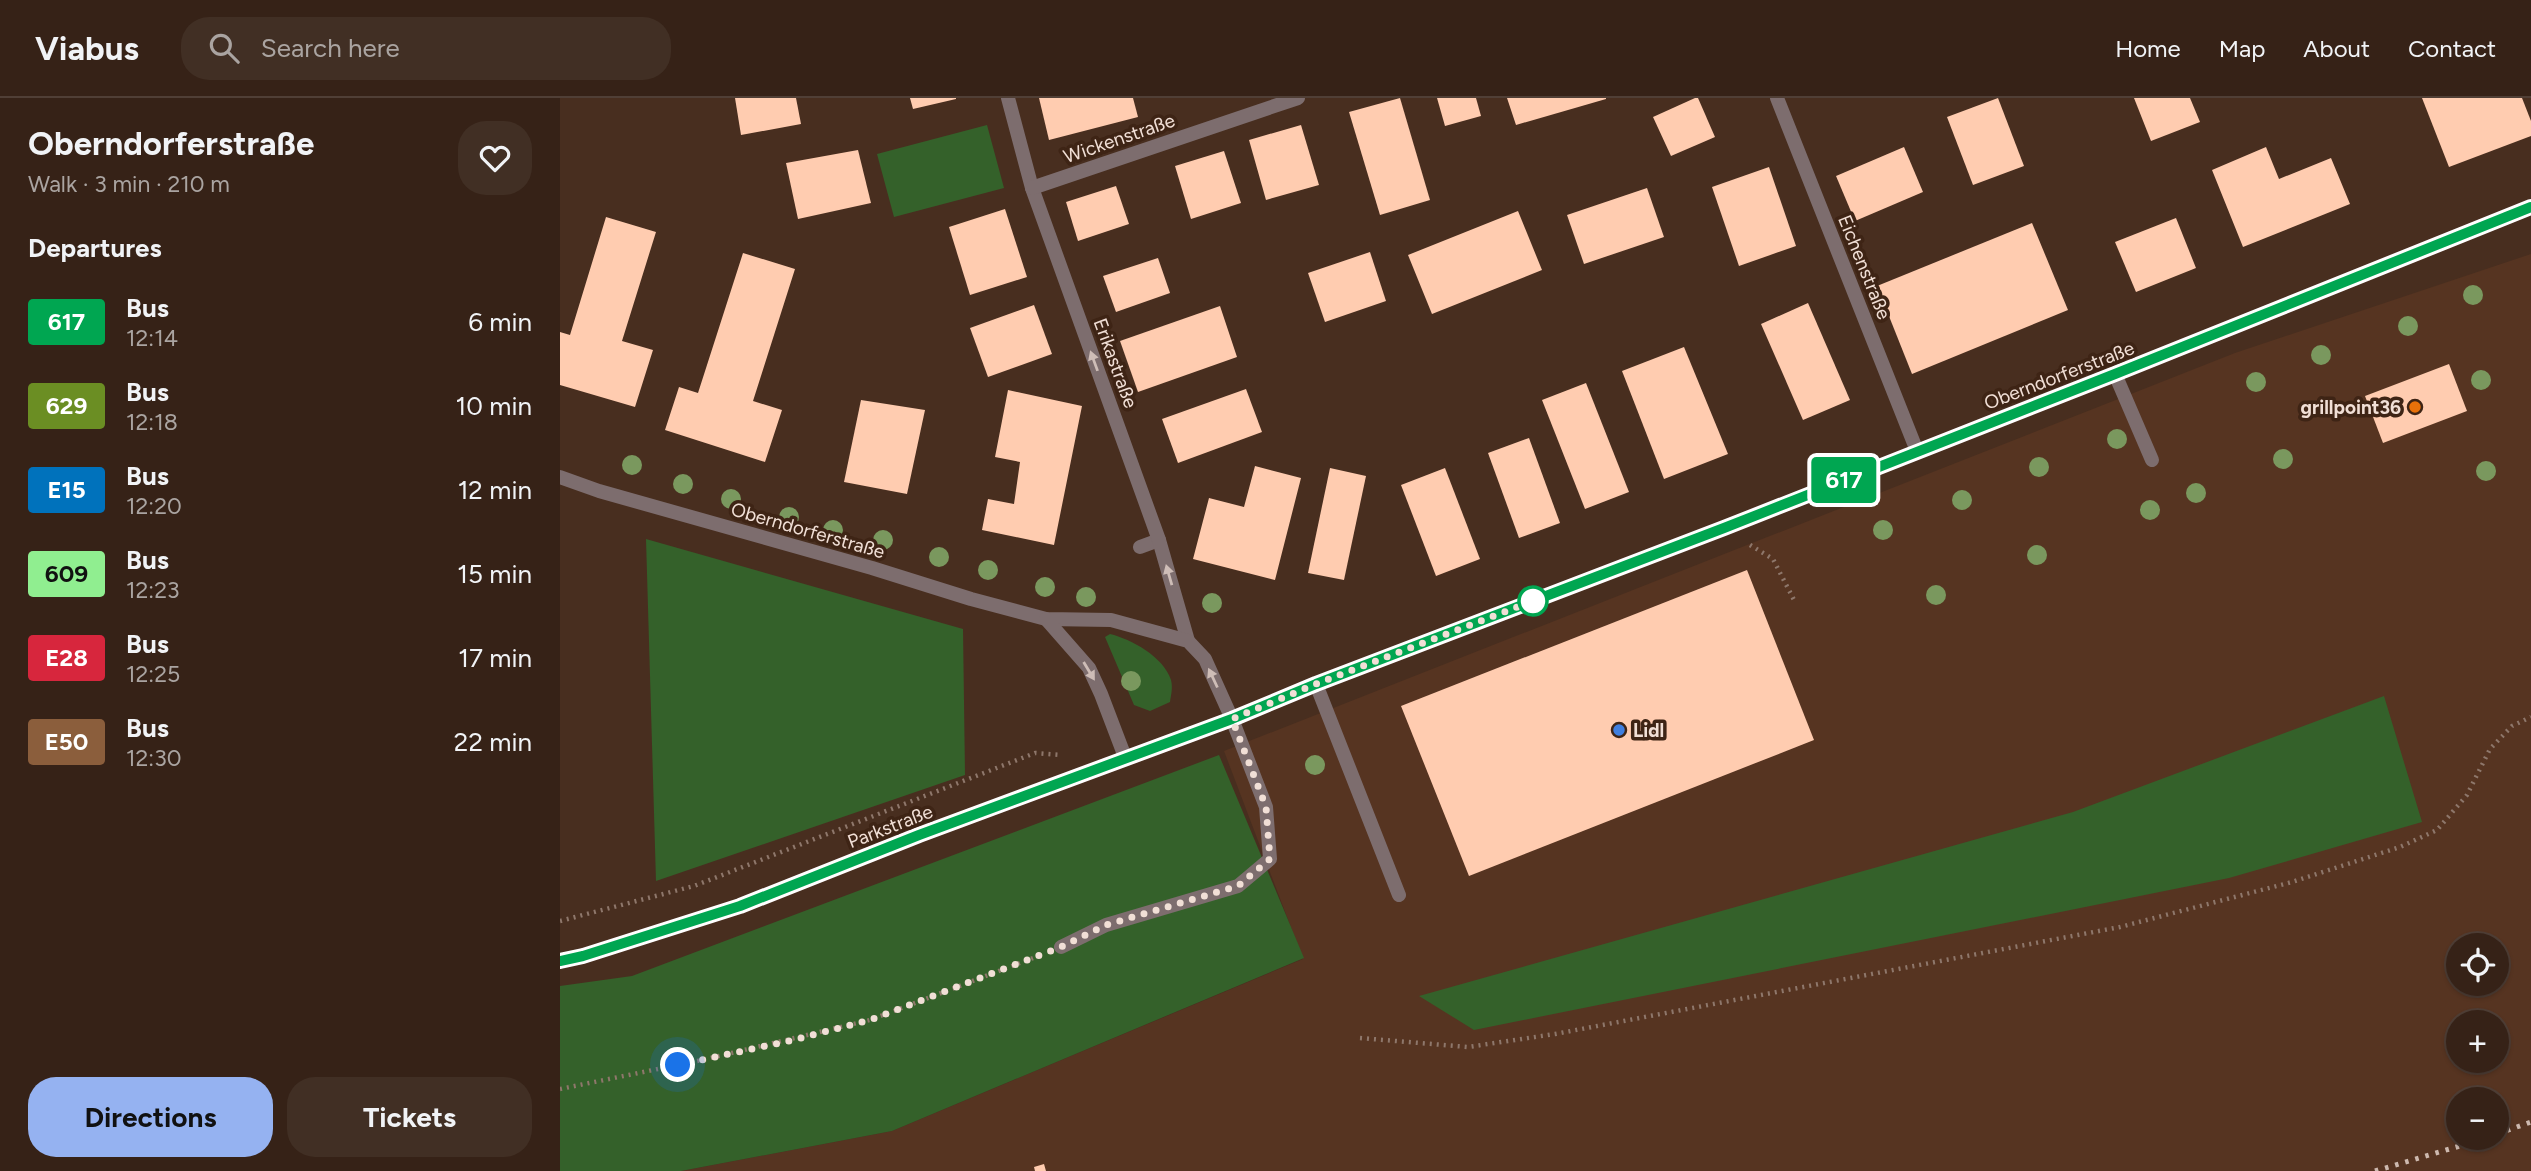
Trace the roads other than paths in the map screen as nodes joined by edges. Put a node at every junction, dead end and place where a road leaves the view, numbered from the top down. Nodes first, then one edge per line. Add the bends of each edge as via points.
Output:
1 (1008, 98) edge
2 (1298, 98) edge
3 (1777, 98) edge
4 (1032, 188) junction
5 (2531, 207) edge
6 (2115, 374) junction
7 (1917, 451) junction
8 (2152, 460) dead end
9 (560, 477) edge
10 (1159, 540) junction
11 (1140, 547) dead end
12 (1046, 618) junction
13 (1188, 641) junction
14 (1316, 684) junction
15 (1232, 719) junction
16 (1125, 757) junction
17 (1399, 895) dead end
18 (1061, 947) road end
19 (560, 961) edge

1 - 4 street, Erikastraße
2 - 4 street, Wickenstraße
3 - 7 street, Eichenstraße
10 -> 4 street, Erikastraße
5 - 6 main road, Oberndorferstraße
6 - 7 main road, Oberndorferstraße
6 - 8 street
7 - 14 main road, Oberndorferstraße
9 - 12 street, Oberndorferstraße
10 - 11 street
13 -> 10 street, Erikastraße
12 - 13 street, Oberndorferstraße via 1111,620
12 -> 16 street via 1089,668
15 -> 13 street via 1205,659
14 - 15 main road, Oberndorferstraße
14 - 17 street
15 - 16 main road, Parkstraße
15 - 18 street via 1266,807 1270,859 1238,886 1106,925
16 - 19 main road, Parkstraße via 740,906

